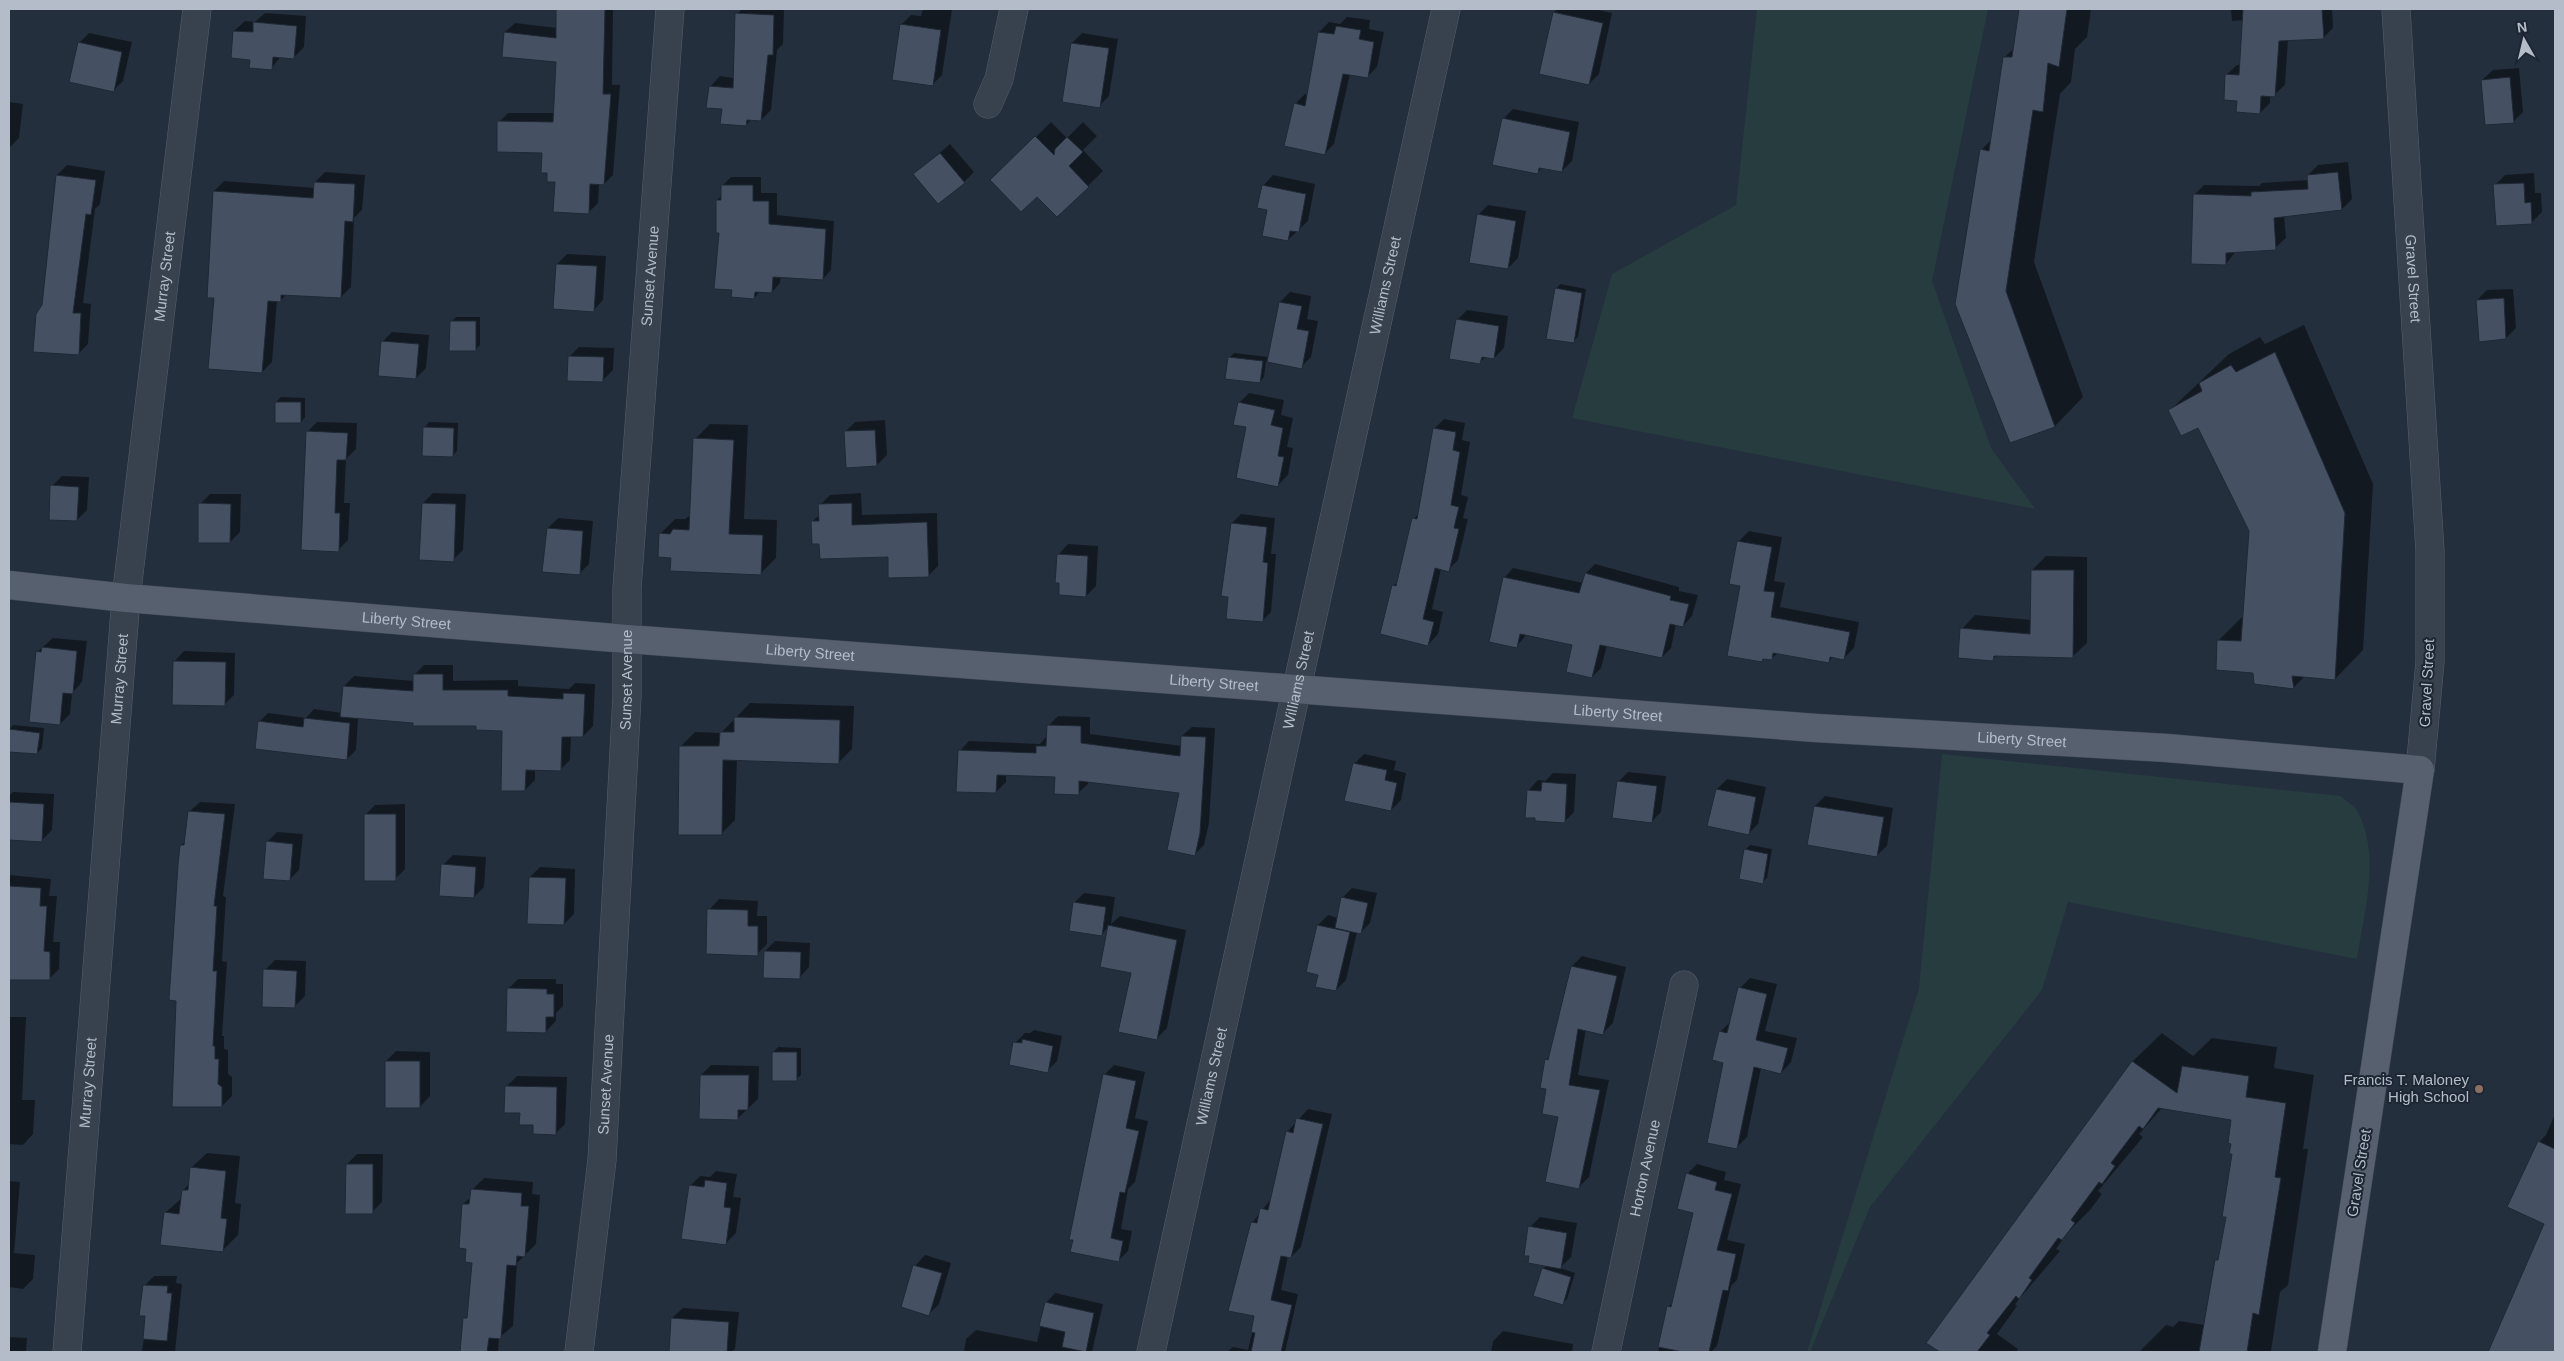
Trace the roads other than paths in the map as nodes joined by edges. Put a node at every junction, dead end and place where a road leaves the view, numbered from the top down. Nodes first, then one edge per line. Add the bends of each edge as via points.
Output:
1 (197, 9) edge
2 (670, 9) edge
3 (1014, 9) edge
4 (1446, 9) edge
5 (2396, 9) edge
6 (988, 104) dead end
7 (9, 585) edge
8 (126, 598) junction
9 (627, 639) junction
10 (1298, 688) junction
11 (2420, 770) junction
12 (1684, 985) dead end
13 (68, 1352) edge
14 (579, 1352) edge
15 (1151, 1352) edge
16 (1606, 1352) edge
17 (2332, 1352) edge

1 - 8 street, Murray Street
2 - 9 street, Sunset Avenue via 628,578
3 - 6 street via 999,79
4 - 10 street, Williams Street
5 - 11 street, Gravel Street via 2430,551 2429,671
7 - 8 main road, Liberty Street
8 - 9 main road, Liberty Street
8 - 13 street, Murray Street
9 - 10 main road, Liberty Street
9 - 14 street, Sunset Avenue via 626,716 604,1140
10 - 11 main road, Liberty Street via 1816,728 2167,748
10 - 15 street, Williams Street
11 - 17 main road, Gravel Street
12 - 16 street, Horton Avenue

